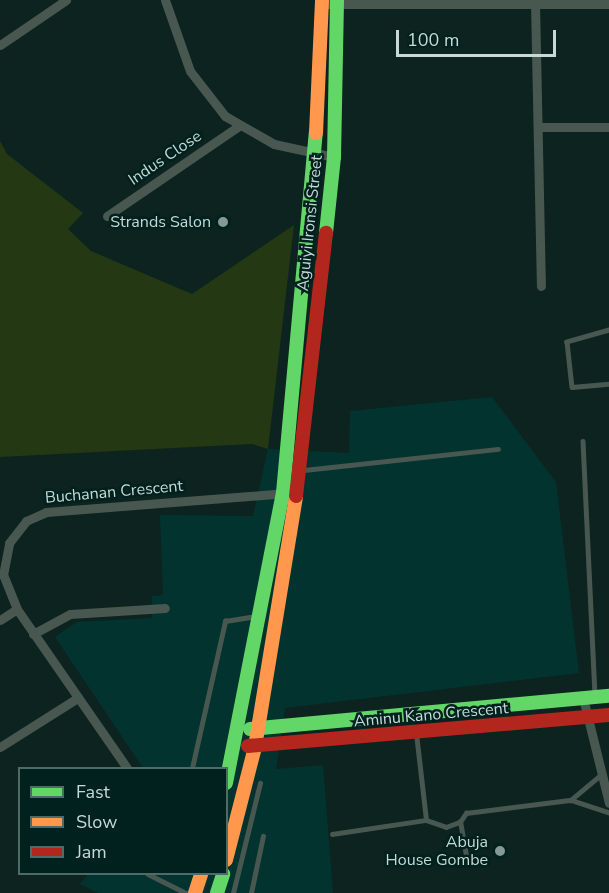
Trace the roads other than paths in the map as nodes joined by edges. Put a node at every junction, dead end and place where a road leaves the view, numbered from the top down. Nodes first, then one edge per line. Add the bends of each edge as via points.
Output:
1 (66, 0) edge
2 (165, 0) edge
3 (322, 2) edge
4 (505, 2) edge
5 (337, 3) edge
6 (535, 3) junction
7 (609, 4) edge
8 (0, 45) edge
9 (239, 126) junction
10 (538, 127) junction
11 (609, 127) edge
12 (315, 157) junction
13 (334, 157) junction
14 (107, 216) dead end
15 (541, 286) dead end
16 (609, 330) edge
17 (609, 384) edge
18 (583, 441) dead end
19 (498, 449) dead end
20 (301, 471) junction
21 (283, 493) junction
22 (298, 494) junction
23 (2, 557) edge
24 (165, 608) dead end
25 (16, 609) junction
26 (262, 617) junction
27 (0, 620) edge
28 (33, 634) junction
29 (596, 697) edge
30 (76, 699) junction
31 (609, 715) edge
32 (586, 717) junction
33 (240, 728) junction
34 (257, 730) junction
35 (416, 733) junction
36 (237, 745) junction
37 (0, 747) edge
38 (255, 747) junction
39 (126, 767) edge
40 (192, 767) edge
41 (228, 776) edge
42 (600, 776) junction
43 (260, 783) dead end
44 (571, 800) junction
45 (609, 803) edge
46 (609, 812) edge
47 (426, 820) junction
48 (460, 822) junction
49 (230, 832) edge
50 (332, 834) dead end
51 (263, 836) dead end
52 (233, 853) edge
53 (467, 861) dead end
54 (152, 875) edge
55 (200, 875) edge
56 (222, 875) edge
57 (186, 893) edge
58 (195, 893) edge
59 (218, 893) edge
60 (233, 893) edge
61 (251, 893) edge

1 - 8 street
2 - 9 street via 190,71
3 - 5 street
3 - 12 main road, Aguiyi Ironsi Street
4 - 5 street
4 - 6 street
5 - 13 main road, Aguiyi Ironsi Street
6 - 7 street
6 - 10 street
9 - 12 street
9 - 14 street, Indus Close
10 - 11 street
10 - 15 street
12 - 13 street
12 - 21 main road, Aguiyi Ironsi Street
13 - 20 main road, Aguiyi Ironsi Street
16 - 17 lane via 567,342 572,387
18 - 29 lane
19 - 20 lane
20 - 22 main road
21 - 22 street, Buchanan Crescent
21 - 23 street, Buchanan Crescent via 46,512 18,529
21 - 26 main road
22 - 34 main road
23 - 25 street, Buchanan Crescent via 6,588
24 - 28 street via 70,614
25 - 27 street
25 - 28 street, Buchanan Crescent
26 - 33 main road
26 - 40 lane via 225,621
28 - 30 street, Buchanan Crescent
29 - 32 street
29 - 34 main road, Aminu Kano Crescent
30 - 37 street
30 - 39 street, Buchanan Crescent
31 - 32 main road, Aminu Kano Crescent
32 - 35 main road, Aminu Kano Crescent
32 - 42 street
33 - 34 main road, Aminu Kano Crescent
33 - 36 main road
34 - 38 main road
35 - 38 main road, Aminu Kano Crescent
35 - 47 lane
36 - 38 main road, Aminu Kano Crescent
36 - 41 main road
38 - 49 main road
42 - 44 lane
42 - 45 street
43 - 52 lane
44 - 46 lane
44 - 48 lane via 482,807 466,813
47 - 48 lane via 446,827
47 - 50 lane
48 - 53 lane
49 - 52 main road
51 - 61 lane
52 - 60 lane
54 - 57 lane
55 - 58 main road
56 - 59 main road

